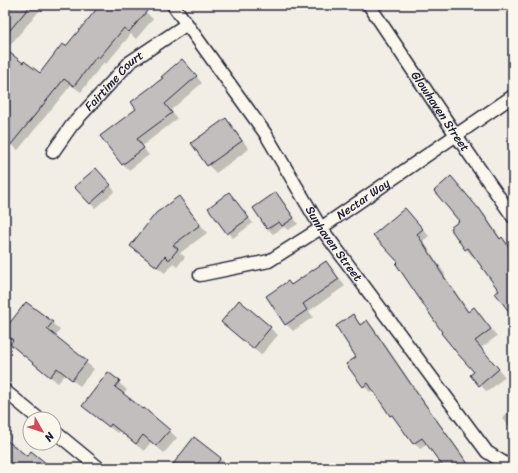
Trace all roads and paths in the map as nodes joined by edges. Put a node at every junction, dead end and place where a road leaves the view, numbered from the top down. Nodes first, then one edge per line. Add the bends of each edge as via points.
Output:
1 (173, 5) edge
2 (369, 5) edge
3 (187, 24) junction
4 (513, 96) edge
5 (456, 136) junction
6 (53, 152) dead end
7 (513, 217) edge
8 (321, 228) junction
9 (200, 274) dead end
10 (5, 391) edge
11 (29, 411) edge
12 (62, 438) edge
13 (99, 468) edge
14 (512, 468) edge

1 - 3 street, Sunhaven Street
2 - 5 street, Glowhaven Street
3 - 6 street, Fairtime Court via 130,62 72,125
3 - 8 street, Sunhaven Street via 265,133
4 - 5 street, Nectar Way
5 - 7 street, Glowhaven Street
5 - 8 street, Nectar Way
8 - 9 street, Nectar Way via 269,261
8 - 14 street, Sunhaven Street via 487,452
10 - 11 street
12 - 13 street

